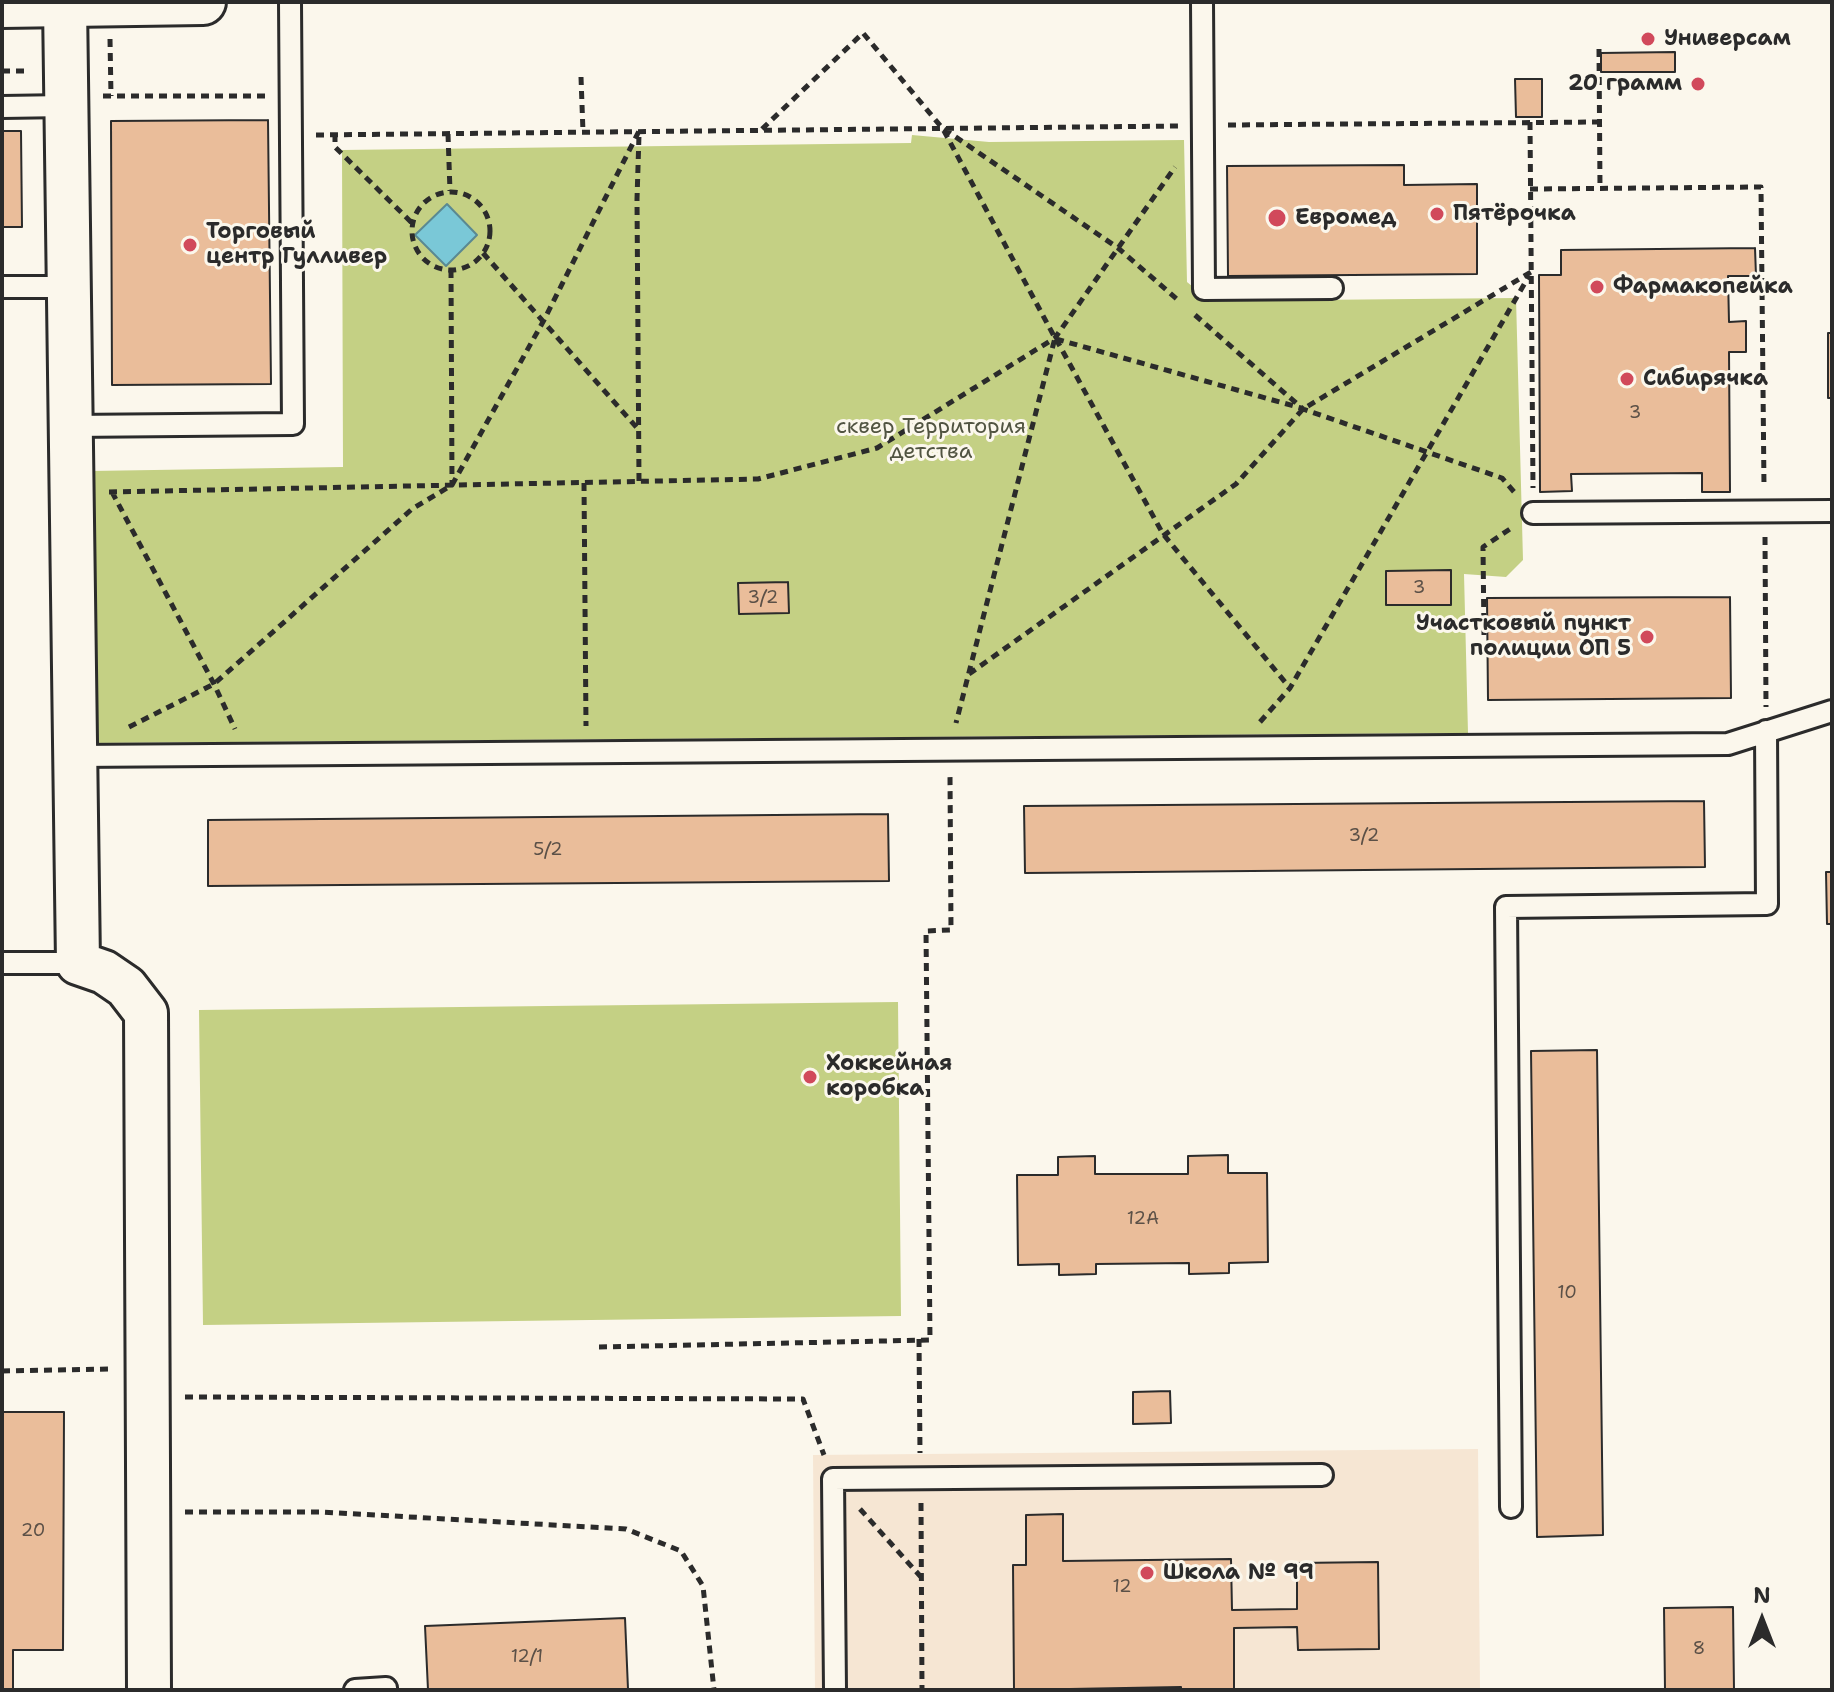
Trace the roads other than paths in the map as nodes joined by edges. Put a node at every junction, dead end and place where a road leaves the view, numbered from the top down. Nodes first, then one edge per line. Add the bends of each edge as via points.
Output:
1 (203, 2) edge
2 (290, 2) edge
3 (1202, 2) edge
4 (110, 3) edge
5 (28, 4) edge
6 (66, 101) junction
7 (2, 107) edge
8 (2, 287) edge
9 (68, 287) junction
10 (1332, 288) dead end
11 (70, 426) junction
12 (1832, 511) edge
13 (1533, 513) road end
14 (1832, 711) edge
15 (1766, 731) junction
16 (75, 756) junction
17 (2, 963) edge
18 (78, 963) junction
19 (1322, 1475) dead end
20 (1511, 1507) dead end
21 (386, 1688) edge
22 (149, 1690) edge
23 (355, 1690) edge
24 (835, 1690) edge

1 - 4 main road
2 - 11 lane via 293,424
3 - 10 lane via 1204,289
4 - 5 main road
5 - 6 street
6 - 7 lane
6 - 9 street
8 - 9 lane
9 - 11 street
11 - 16 street via 92,492
12 - 13 lane
14 - 15 lane
15 - 16 lane via 1728,744
15 - 20 lane via 1767,904 1506,907
16 - 18 street
17 - 18 lane
18 - 22 street via 126,987 146,1013
19 - 24 lane via 833,1479
21 - 23 lane

